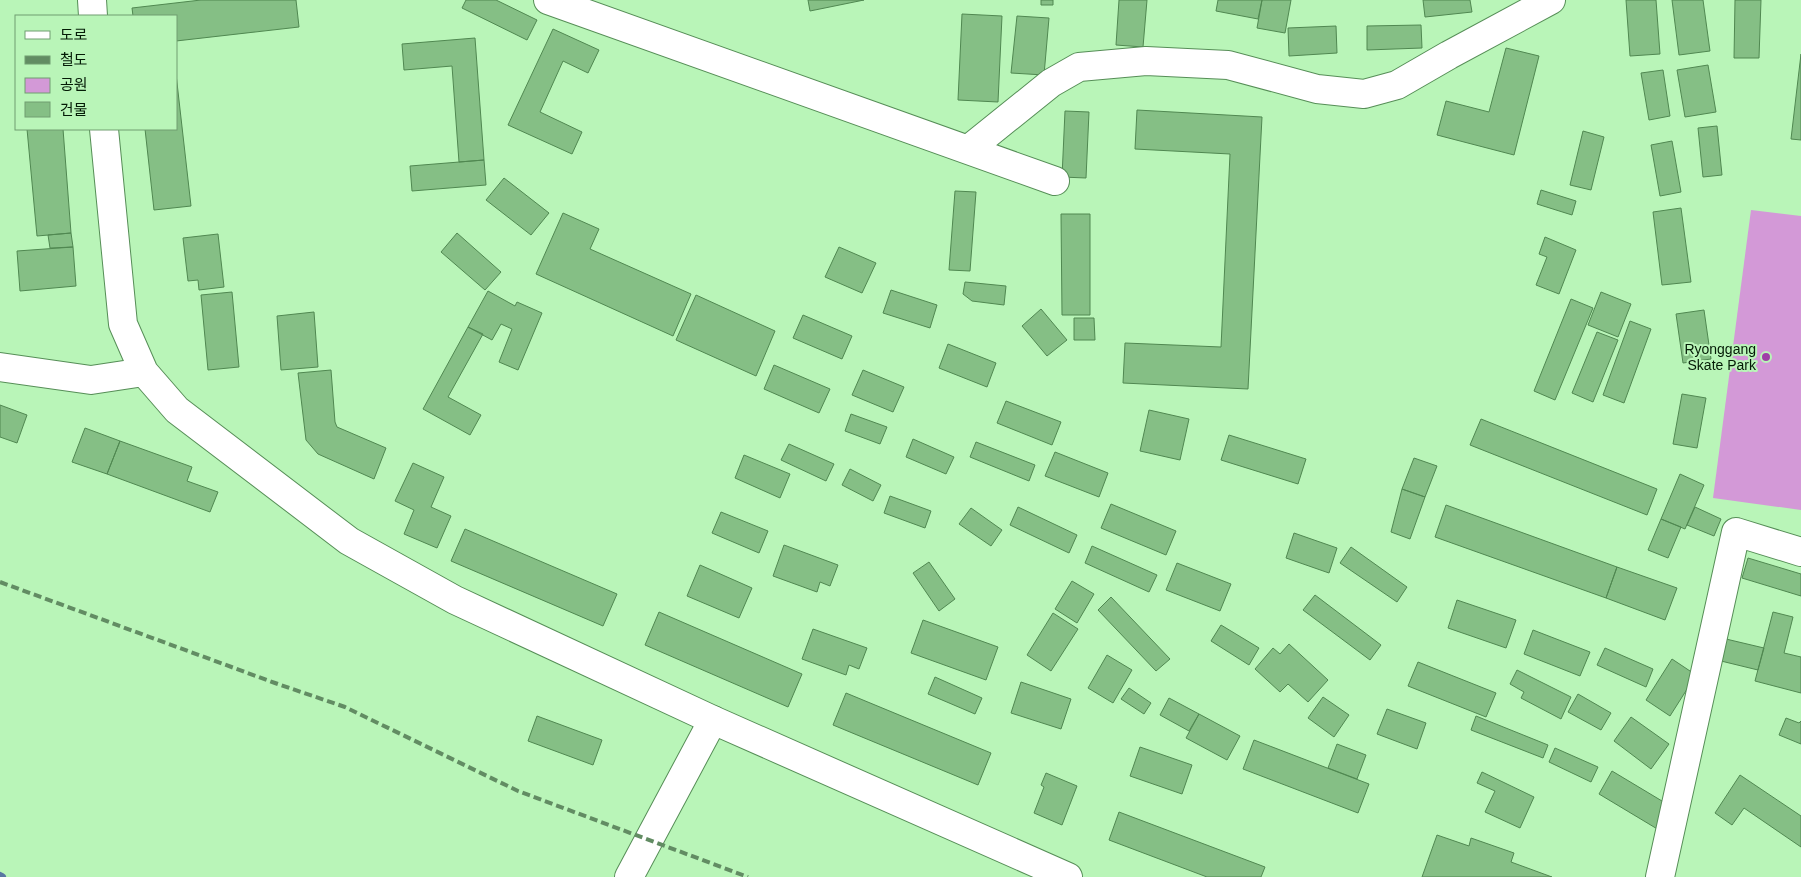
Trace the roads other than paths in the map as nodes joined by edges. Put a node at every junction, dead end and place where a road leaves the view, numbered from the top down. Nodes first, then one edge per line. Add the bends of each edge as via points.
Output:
1 (92, 0) edge
2 (548, 0) edge
3 (1551, 0) edge
4 (93, 15) edge
5 (104, 130) edge
6 (969, 149) junction
7 (1056, 181) dead end
8 (0, 367) edge
9 (144, 372) junction
10 (1801, 552) edge
11 (713, 720) junction
12 (629, 877) edge
13 (1068, 877) edge
14 (1660, 877) edge

1 - 4 street
2 - 6 street
3 - 6 street via 1397,85 1364,94 1316,89 1228,65 1146,61 1079,68 1051,83
5 - 9 street via 123,324
6 - 7 street
8 - 9 street via 91,380
9 - 11 street via 177,410 349,541 455,600
10 - 14 street via 1736,532
11 - 12 street
11 - 13 street

